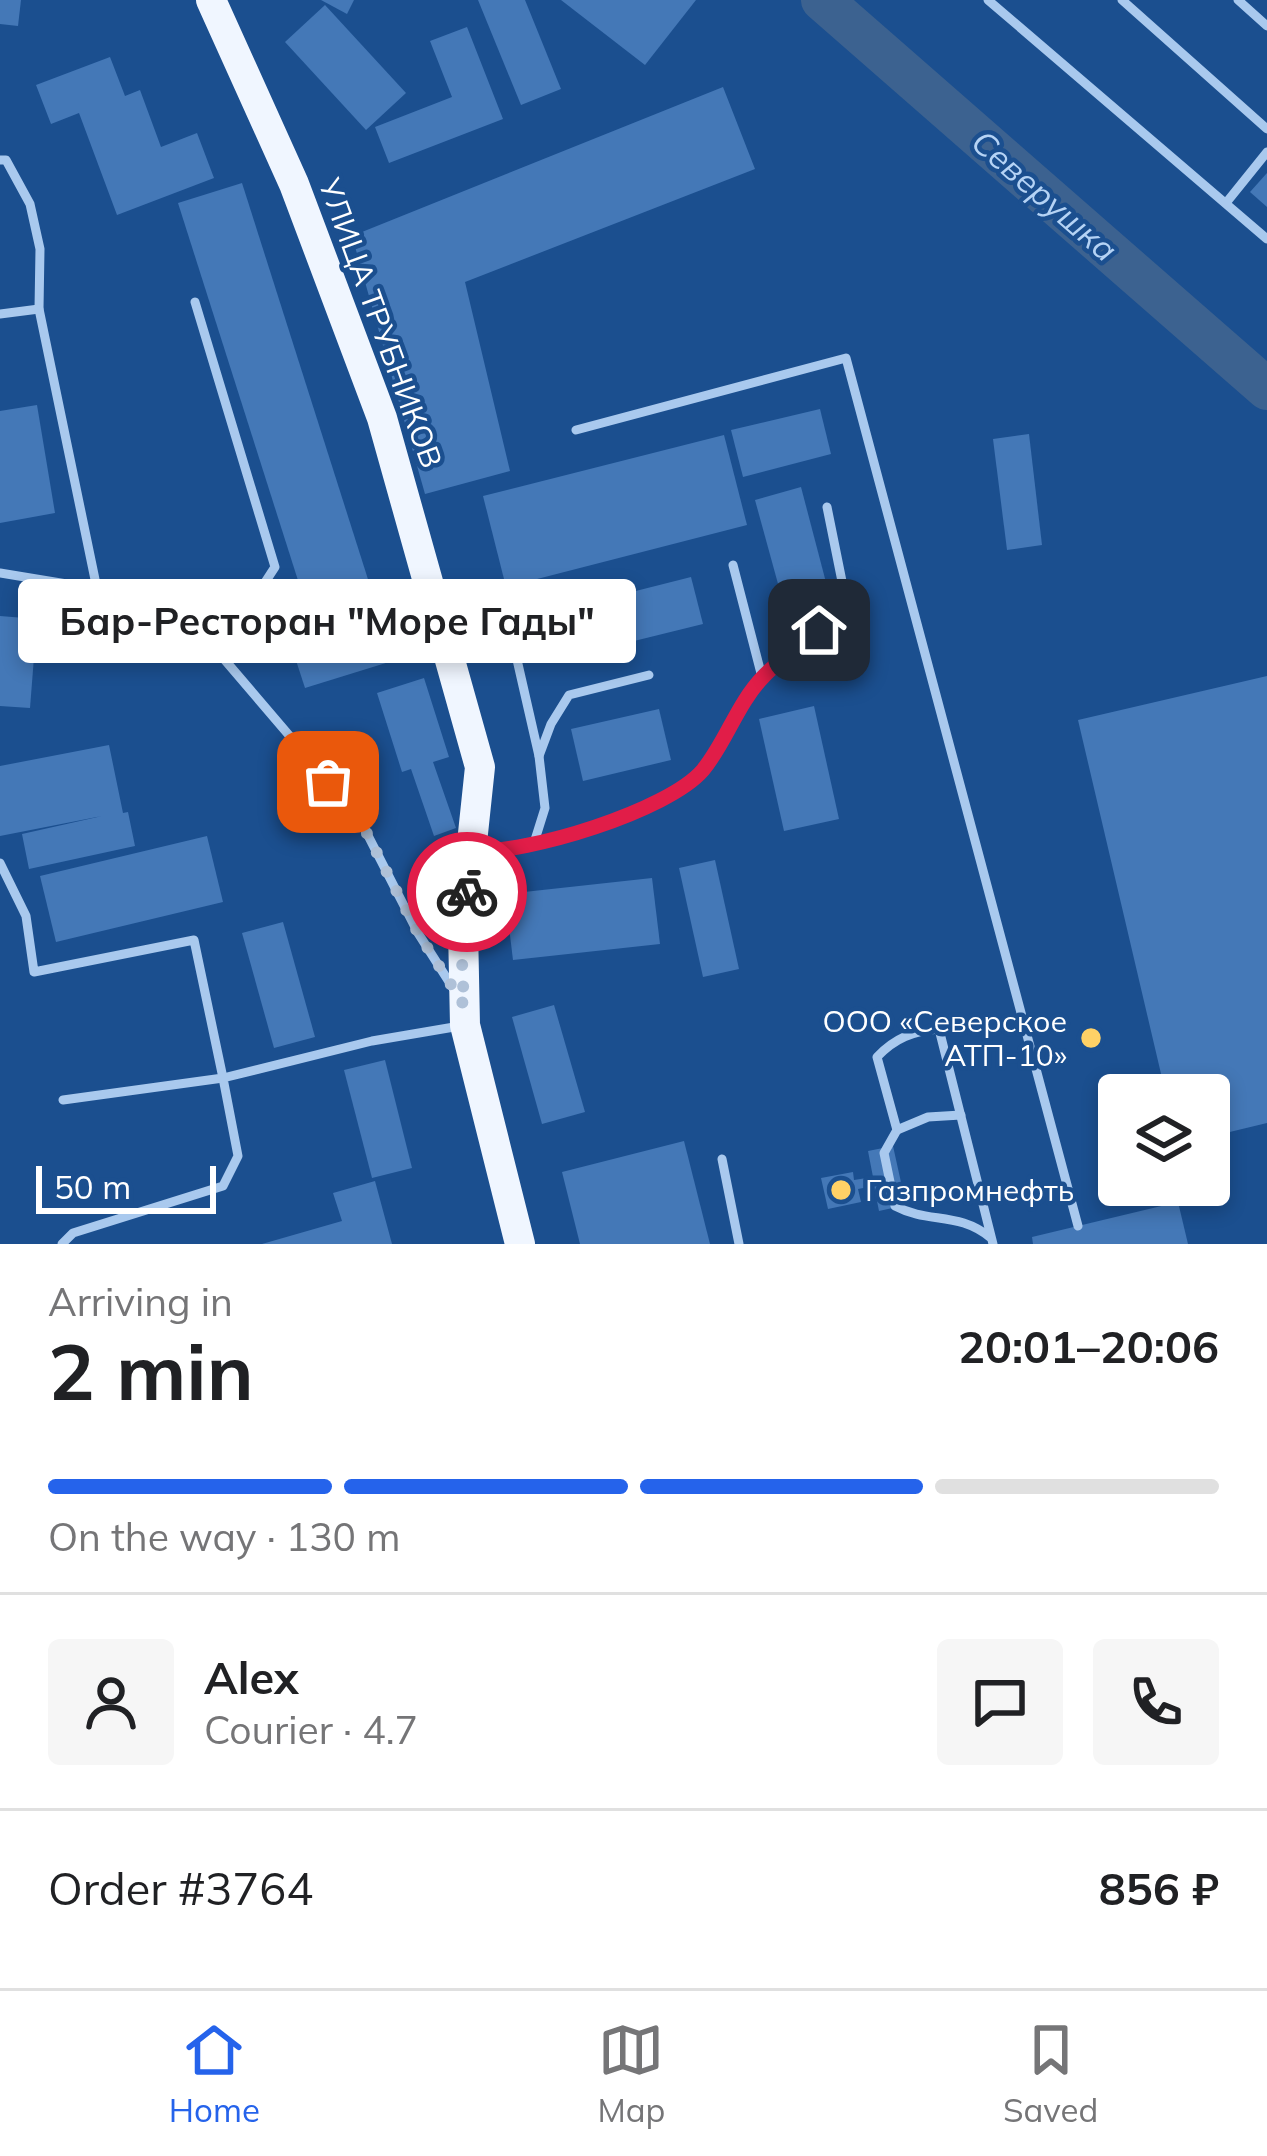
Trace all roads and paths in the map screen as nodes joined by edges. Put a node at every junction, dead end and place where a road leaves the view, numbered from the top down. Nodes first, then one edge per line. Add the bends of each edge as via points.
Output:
1 (211, 0) edge
2 (988, 0) edge
3 (1122, 0) edge
4 (1238, 0) edge
5 (1267, 26) edge
6 (1267, 129) edge
7 (1267, 152) edge
8 (0, 160) edge
9 (1226, 202) junction
10 (1267, 239) edge
11 (194, 302) dead end
12 (39, 309) junction
13 (0, 314) edge
14 (576, 430) dead end
15 (827, 507) dead end
16 (733, 565) dead end
17 (0, 573) edge
18 (97, 589) junction
19 (510, 628) dead end
20 (206, 638) junction
21 (649, 676) dead end
22 (762, 677) junction
23 (539, 756) junction
24 (534, 843) junction
25 (473, 851) junction
26 (0, 863) edge
27 (464, 1015) junction
28 (223, 1078) junction
29 (63, 1100) dead end
30 (961, 1115) junction
31 (897, 1130) junction
32 (722, 1159) dead end
33 (1078, 1226) dead end
34 (992, 1241) edge
35 (62, 1244) edge
36 (520, 1244) edge
37 (739, 1244) edge

1 - 25 main road, УЛИЦА ТРУБНИКОВ via 294,184 382,418 480,767
2 - 9 lane
3 - 6 lane
4 - 5 lane
7 - 9 lane
8 - 12 lane via 31,204
9 - 10 lane
11 - 20 lane via 274,567 249,608
12 - 13 lane
12 - 18 lane
14 - 33 lane via 846,358
15 - 22 lane via 847,606
16 - 22 lane
17 - 18 lane
18 - 20 lane
19 - 23 lane
20 - 27 lane via 358,816
21 - 23 lane via 569,695
22 - 24 lane via 702,771 657,804
23 - 24 lane via 544,808
24 - 25 lane
25 - 27 main road, УЛИЦА ТРУБНИКОВ
26 - 28 lane via 26,916 34,972 194,940
27 - 28 lane
27 - 36 main road, УЛИЦА ТРУБНИКОВ
28 - 29 lane
28 - 35 lane via 238,1156 223,1186 73,1233
30 - 31 lane
30 - 31 lane via 939,1029 923,1030 890,1042 877,1057
30 - 34 lane
31 - 34 lane via 884,1153 895,1206 974,1224
32 - 37 lane

